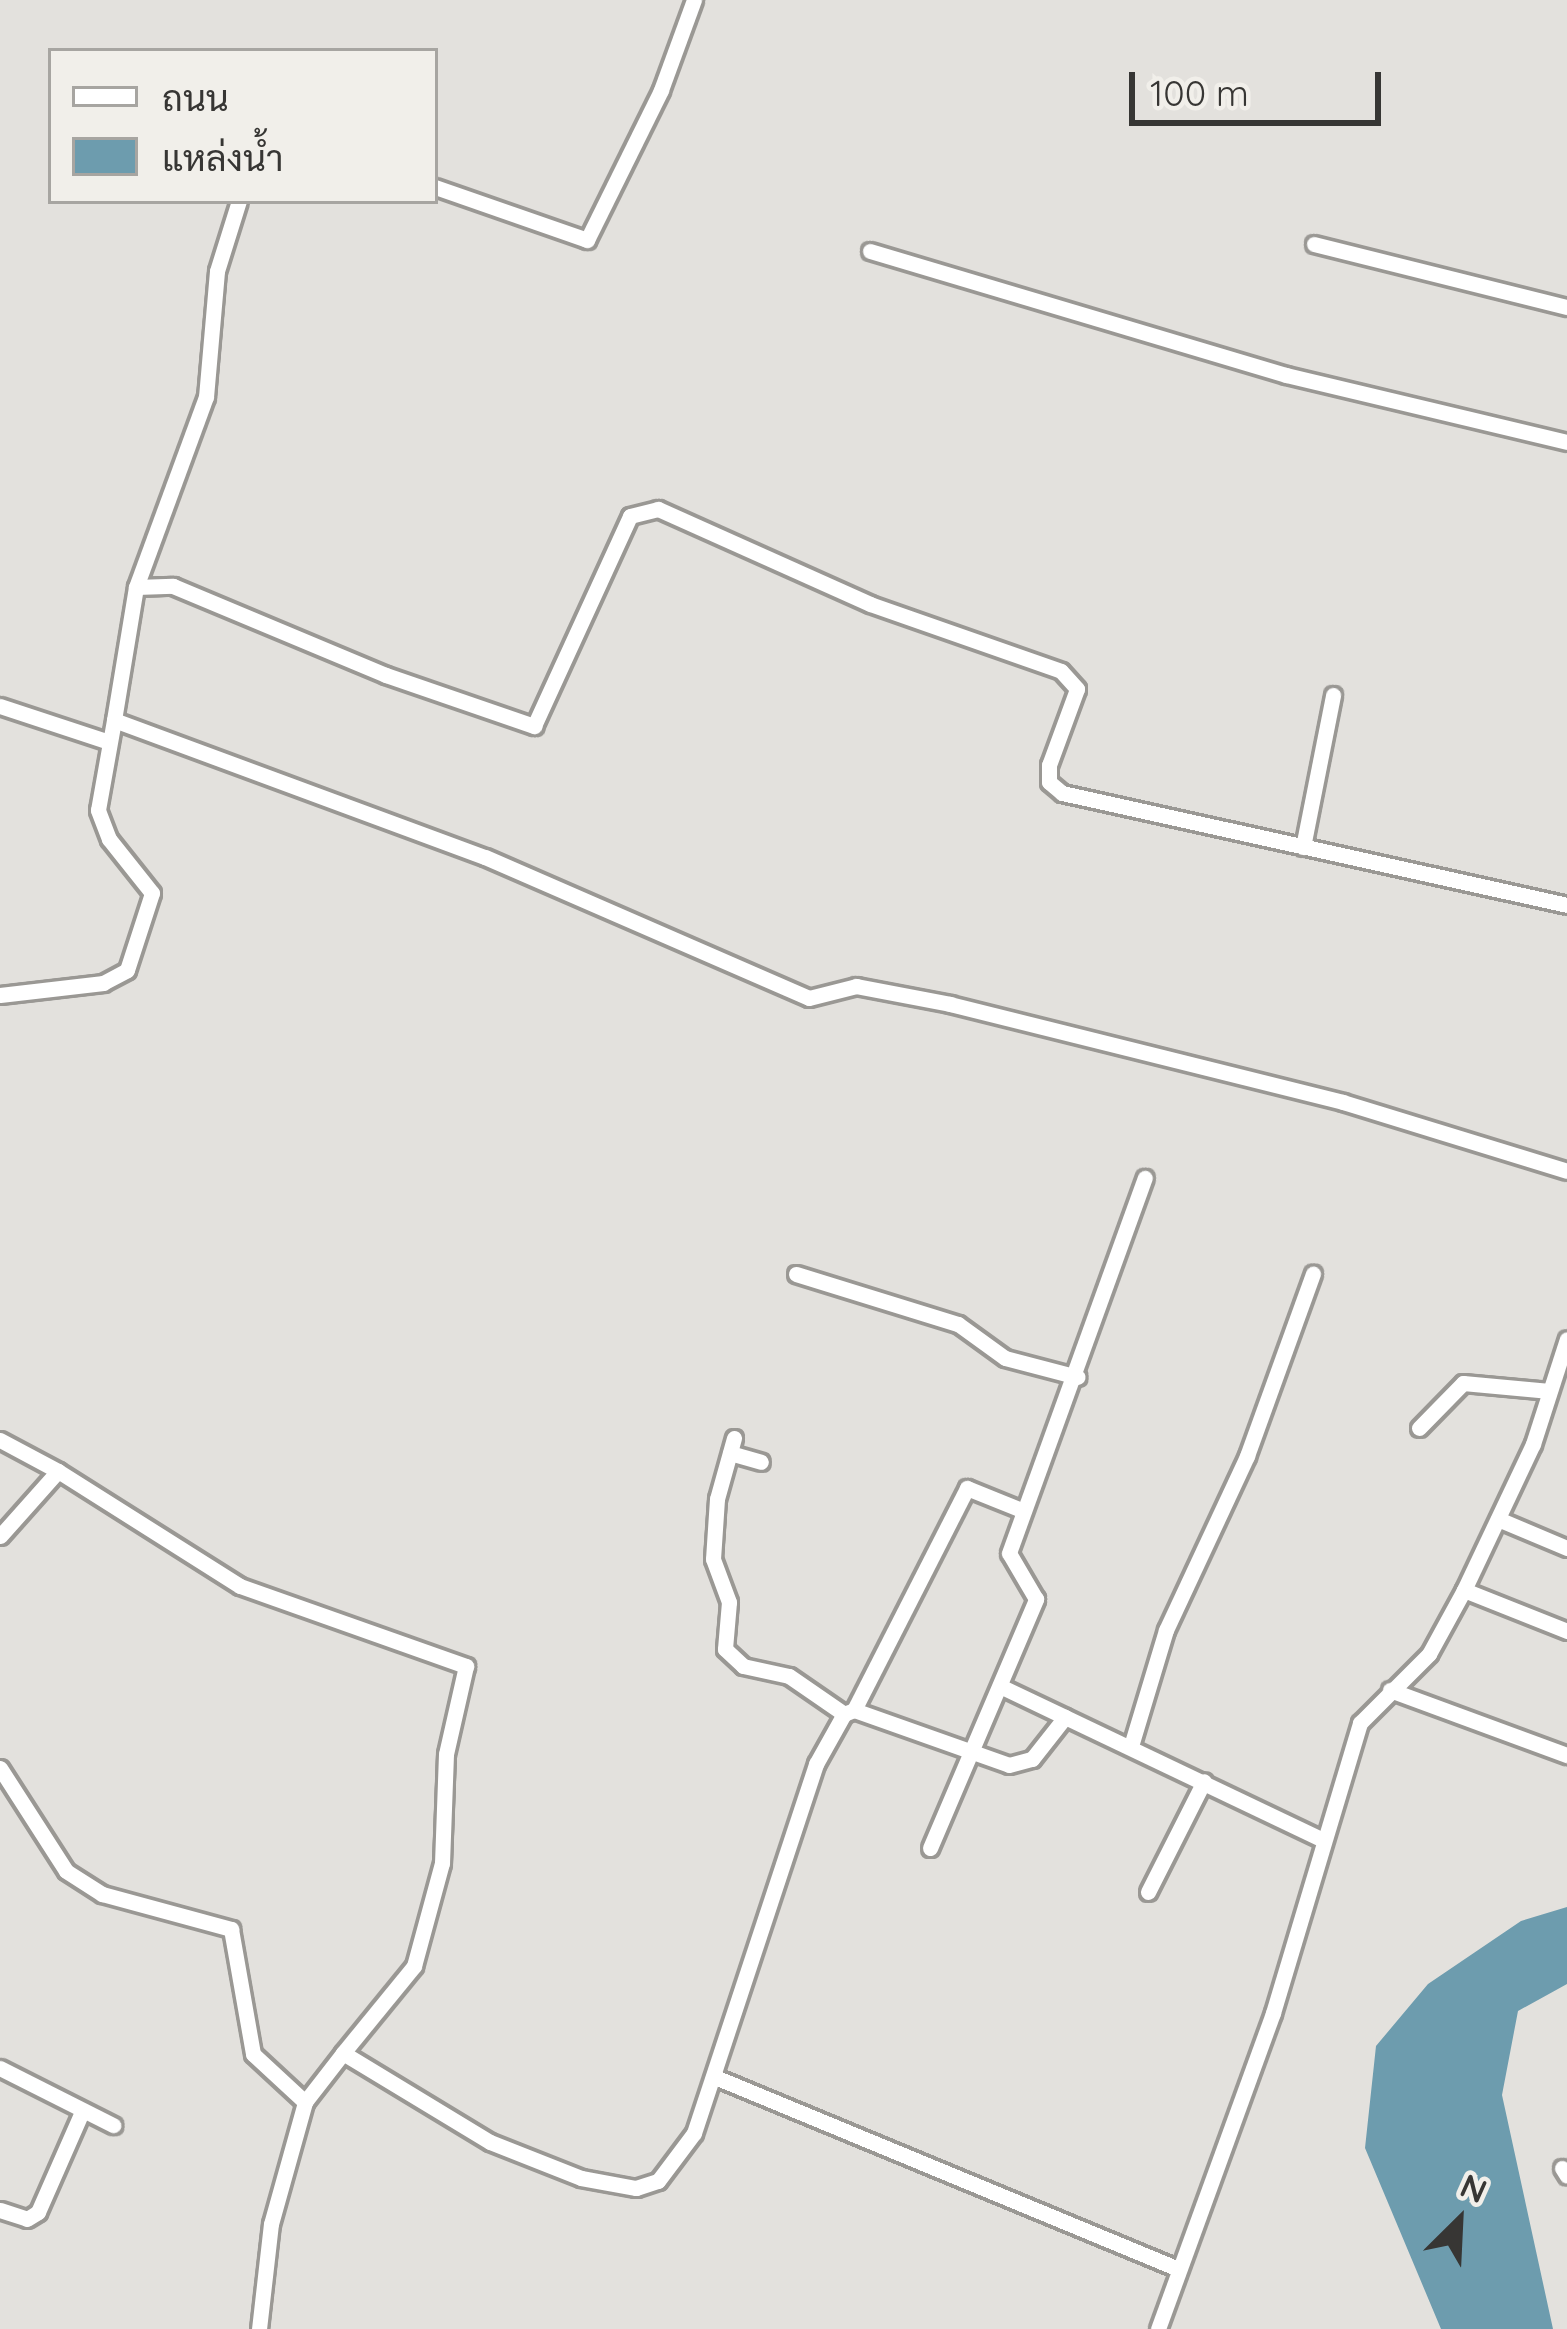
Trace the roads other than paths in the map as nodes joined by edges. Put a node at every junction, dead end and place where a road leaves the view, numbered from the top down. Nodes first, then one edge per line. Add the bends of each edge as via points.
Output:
1 (694, 0) edge
2 (438, 188) edge
3 (237, 204) edge
4 (1314, 244) dead end
5 (870, 251) dead end
6 (1567, 307) edge
7 (1567, 442) edge
8 (136, 587) junction
9 (1333, 695) dead end
10 (0, 706) edge
11 (114, 720) junction
12 (109, 742) junction
13 (1303, 847) junction
14 (1567, 905) edge
15 (0, 995) edge
16 (1567, 1171) edge
17 (1145, 1178) dead end
18 (796, 1274) dead end
19 (1313, 1274) dead end
20 (1567, 1339) edge
21 (1078, 1377) junction
22 (1550, 1391) junction
23 (1419, 1428) dead end
24 (0, 1440) edge
25 (761, 1462) dead end
26 (58, 1471) junction
27 (1024, 1511) junction
28 (1498, 1520) junction
29 (0, 1536) edge
30 (1567, 1548) edge
31 (1464, 1591) junction
32 (1567, 1631) edge
33 (1002, 1687) junction
34 (1390, 1690) junction
35 (849, 1712) junction
36 (1065, 1717) junction
37 (1131, 1746) junction
38 (967, 1752) junction
39 (1567, 1755) edge
40 (0, 1768) edge
41 (1204, 1781) junction
42 (1323, 1840) junction
43 (931, 1848) dead end
44 (1148, 1892) dead end
45 (343, 2054) junction
46 (0, 2068) edge
47 (715, 2077) junction
48 (305, 2102) junction
49 (82, 2112) junction
50 (113, 2125) dead end
51 (0, 2210) edge
52 (1176, 2268) junction
53 (260, 2329) edge
54 (1158, 2329) edge

1 - 2 street via 644,130 587,240
3 - 8 street via 218,271 206,397
4 - 6 street
5 - 7 street via 1286,375
8 - 11 street
8 - 13 street via 173,586 534,726 630,517 658,509 870,604 1061,671 1077,688 1049,765 1049,782 1062,794
9 - 13 street
10 - 12 street
11 - 12 street
11 - 16 street via 485,857 809,998 856,986 950,1004 1342,1102
12 - 15 street via 98,810 152,893 127,970 103,983
13 - 14 street
17 - 21 street
18 - 21 street via 958,1324 1005,1358
19 - 37 street via 1247,1456 1166,1630
20 - 22 street
21 - 27 street
22 - 23 street via 1462,1384
22 - 28 street
24 - 26 street
25 - 35 street via 732,1446 713,1559 729,1602 724,1649 743,1666 789,1676
26 - 29 street
26 - 45 street via 240,1586 466,1666 446,1754 442,1863 414,1966
27 - 33 street via 1009,1553 1036,1599
27 - 35 street via 967,1488
28 - 30 street
28 - 31 street
31 - 32 street
31 - 34 street via 1429,1654
33 - 36 street
33 - 38 street
34 - 39 street
34 - 42 street via 1360,1723
35 - 38 street
35 - 47 street via 816,1764
36 - 37 street
36 - 38 street via 1033,1759 1009,1765
37 - 41 street
38 - 43 street
40 - 48 street via 66,1871 102,1894 231,1929 254,2054
41 - 42 street
41 - 44 street
42 - 52 street via 1273,2013
45 - 47 street via 490,2142 581,2178 636,2188 658,2181 694,2133
45 - 48 street
46 - 49 street
47 - 52 street
48 - 53 street via 271,2224
49 - 50 street
49 - 51 street via 38,2212 27,2219
52 - 54 street

